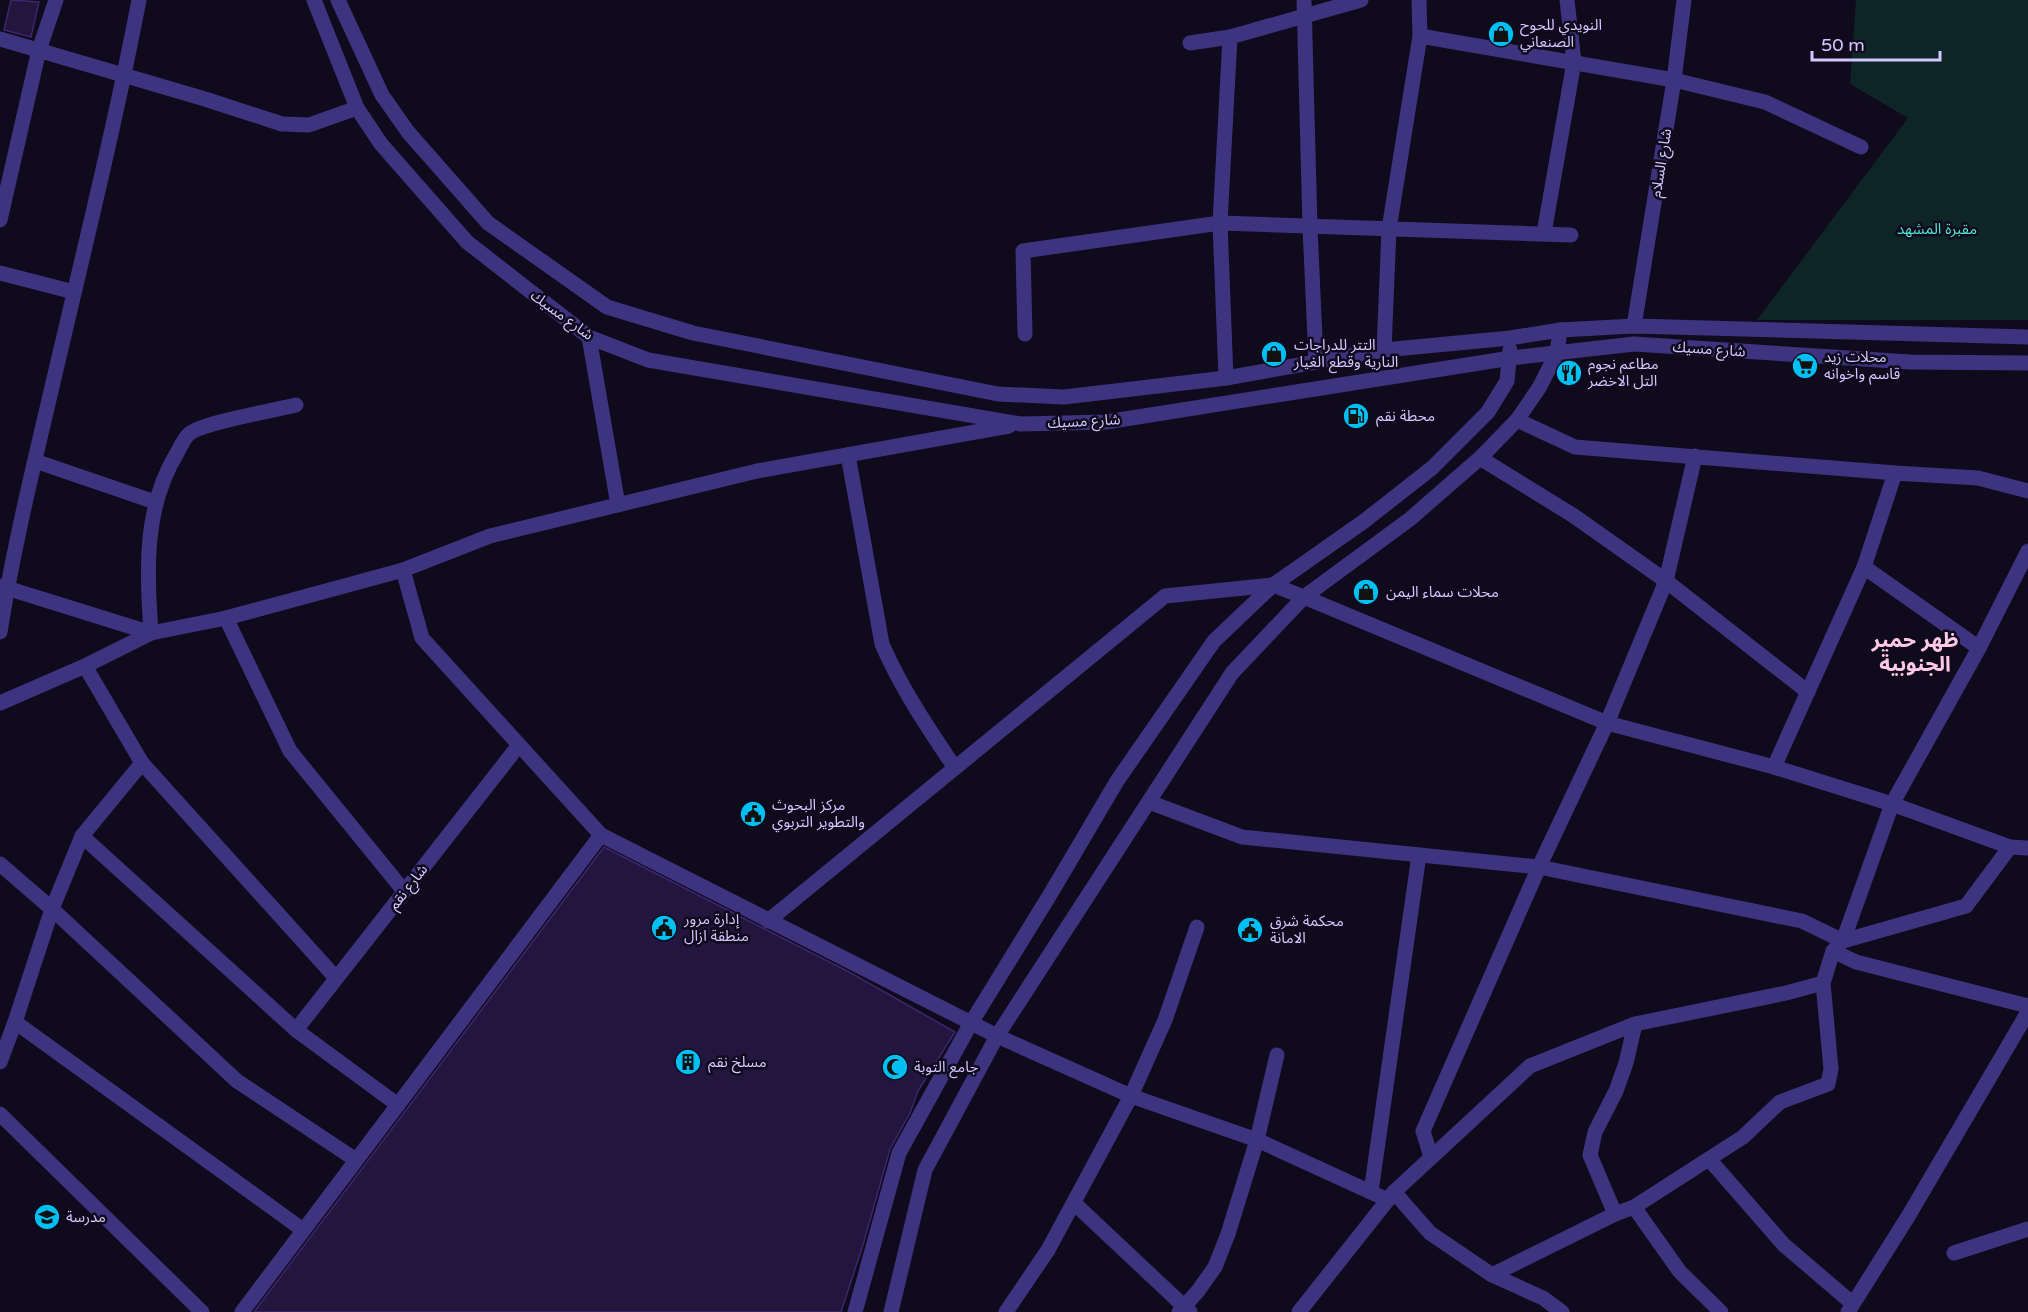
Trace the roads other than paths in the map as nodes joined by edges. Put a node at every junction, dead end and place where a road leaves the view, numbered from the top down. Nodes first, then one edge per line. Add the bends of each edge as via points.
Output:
1 (56, 0) edge
2 (139, 0) edge
3 (314, 0) edge
4 (338, 0) edge
5 (1304, 0) edge
6 (1361, 0) edge
7 (1419, 0) edge
8 (1567, 0) edge
9 (1684, 0) edge
10 (1304, 16) junction
11 (1420, 36) junction
12 (1230, 37) junction
13 (0, 39) edge
14 (1190, 43) dead end
15 (39, 50) junction
16 (1574, 63) junction
17 (124, 75) junction
18 (1674, 80) junction
19 (357, 108) junction
20 (1861, 147) dead end
21 (0, 220) edge
22 (1220, 223) junction
23 (1310, 227) junction
24 (1389, 229) junction
25 (1544, 233) junction
26 (1570, 235) dead end
27 (0, 273) edge
28 (74, 292) junction
29 (1634, 326) junction
30 (1560, 330) junction
31 (1025, 334) dead end
32 (589, 337) junction
33 (2028, 337) edge
34 (1510, 338) junction
35 (1384, 350) junction
36 (1557, 352) junction
37 (1511, 358) junction
38 (1316, 361) junction
39 (2028, 363) edge
40 (1227, 378) junction
41 (296, 405) dead end
42 (1517, 420) junction
43 (1021, 424) junction
44 (848, 455) junction
45 (1695, 456) junction
46 (1480, 459) junction
47 (34, 461) junction
48 (1895, 473) junction
49 (2028, 491) edge
50 (155, 502) junction
51 (618, 505) junction
52 (2028, 551) edge
53 (1864, 567) junction
54 (402, 570) junction
55 (1666, 581) junction
56 (1273, 585) junction
57 (4, 587) edge
58 (1304, 597) junction
59 (225, 618) junction
60 (0, 632) edge
61 (152, 633) junction
62 (1979, 648) junction
63 (85, 666) junction
64 (1808, 692) junction
65 (0, 703) edge
66 (1607, 723) junction
67 (519, 745) junction
68 (142, 763) junction
69 (1774, 766) junction
70 (955, 768) junction
71 (1149, 802) junction
72 (1892, 804) junction
73 (601, 835) junction
74 (82, 836) junction
75 (2010, 847) junction
76 (2028, 848) edge
77 (1419, 855) junction
78 (0, 864) edge
79 (1539, 867) junction
80 (404, 891) junction
81 (52, 909) junction
82 (768, 921) junction
83 (1197, 927) dead end
84 (1838, 946) junction
85 (336, 978) junction
86 (1823, 983) junction
87 (2028, 1006) edge
88 (2028, 1012) edge
89 (15, 1022) junction
90 (971, 1023) junction
91 (1635, 1024) junction
92 (296, 1030) junction
93 (997, 1036) junction
94 (2, 1053) edge
95 (1277, 1055) dead end
96 (1131, 1096) junction
97 (398, 1105) junction
98 (0, 1114) edge
99 (1257, 1140) junction
100 (1431, 1157) junction
101 (1709, 1159) junction
102 (356, 1160) junction
103 (1371, 1192) junction
104 (1391, 1196) junction
105 (1074, 1203) junction
106 (1634, 1207) junction
107 (1615, 1214) junction
108 (2028, 1229) edge
109 (303, 1230) junction
110 (1954, 1253) dead end
111 (1492, 1275) junction
112 (1850, 1308) edge
113 (1184, 1310) edge
114 (202, 1312) edge
115 (242, 1312) edge
116 (855, 1312) edge
117 (891, 1312) edge
118 (1006, 1312) edge
119 (1299, 1312) edge
120 (1562, 1312) edge
121 (1721, 1312) edge

1 - 15 street
2 - 17 street
3 - 19 street, شارع مسيك
4 - 40 street, شارع مسيك via 382,95 408,132 488,223 607,307 693,333 998,394 1064,397
5 - 10 street
6 - 10 street
7 - 11 street
8 - 16 street
9 - 18 street, شارع السلام
10 - 12 street
10 - 23 street
11 - 16 street
11 - 24 street
12 - 14 street
12 - 22 street
13 - 15 street
15 - 17 street
15 - 21 street
16 - 18 street
16 - 25 street
17 - 19 street via 282,124 309,126
17 - 28 street
18 - 20 street via 1765,102
18 - 29 street, شارع السلام
19 - 32 street, شارع مسيك via 381,144 467,242
22 - 23 street
22 - 31 street via 1023,252
22 - 40 street
23 - 24 street
23 - 38 street
24 - 25 street
24 - 35 street
25 - 26 street
27 - 28 street
28 - 47 street
29 - 30 street, شارع مسيك
29 - 33 street, شارع مسيك
30 - 34 street, شارع مسيك
30 - 36 street
32 - 43 street, شارع مسيك via 648,360
32 - 51 street
34 - 35 street, شارع مسيك
34 - 37 street
35 - 38 street, شارع مسيك
36 - 37 street, شارع مسيك
36 - 39 street, شارع مسيك via 1634,344 1910,362
36 - 42 street
37 - 43 street, شارع مسيك via 1106,422
37 - 56 street via 1507,381 1488,412 1432,468
38 - 40 street, شارع مسيك
41 - 50 street via 188,434 171,462
42 - 45 street via 1575,447
42 - 46 street
43 - 44 street
44 - 51 street via 757,471
44 - 70 street via 882,644 893,669
45 - 48 street
45 - 55 street
46 - 55 street via 1574,516
46 - 58 street via 1410,519
47 - 50 street
47 - 57 street
48 - 49 street via 1978,478
48 - 53 street
50 - 61 street via 148,545
51 - 54 street via 490,536
52 - 62 street
53 - 62 street
53 - 64 street
54 - 59 street
54 - 67 street via 422,638
55 - 64 street
55 - 66 street
56 - 58 street
56 - 70 street via 1165,596
56 - 90 street via 1214,641 1124,772
57 - 60 street
57 - 61 street
58 - 66 street
58 - 71 street via 1232,673
59 - 61 street
59 - 80 street via 290,751
61 - 63 street
62 - 72 street
63 - 65 street
63 - 68 street
64 - 69 street
66 - 69 street
66 - 79 street
67 - 73 street
67 - 80 street, شارع نقم
68 - 74 street
68 - 85 street
69 - 72 street
70 - 82 street
71 - 77 street via 1242,837
71 - 93 street
72 - 75 street
72 - 84 street
73 - 82 street
73 - 97 street
74 - 81 street
74 - 92 street
75 - 76 street
75 - 84 street via 1966,906
77 - 79 street
77 - 103 street
78 - 81 street
79 - 84 street via 1802,921
79 - 100 street via 1423,1131
80 - 85 street, شارع نقم
81 - 89 street
81 - 102 street via 237,1081
82 - 90 street
83 - 96 street via 1165,1020
84 - 86 street
84 - 87 street via 1856,962
85 - 92 street, شارع نقم
86 - 91 street
86 - 101 street via 1831,1069 1828,1084 1780,1102 1743,1137
88 - 112 street
89 - 94 street
89 - 109 street
90 - 93 street
90 - 116 street via 899,1153
91 - 100 street via 1530,1066
91 - 107 street via 1626,1063 1595,1132 1590,1155
92 - 97 street
93 - 96 street
93 - 117 street via 925,1170
95 - 99 street
96 - 99 street
96 - 105 street
97 - 102 street
98 - 114 street
99 - 103 street
99 - 113 street via 1215,1267
100 - 104 street
101 - 106 street
101 - 112 street via 1784,1245
102 - 109 street
103 - 104 street
104 - 111 street via 1430,1233
104 - 119 street
105 - 113 street
105 - 118 street
106 - 107 street
106 - 121 street via 1680,1272
107 - 111 street
108 - 110 street
109 - 115 street
111 - 120 street via 1543,1298

